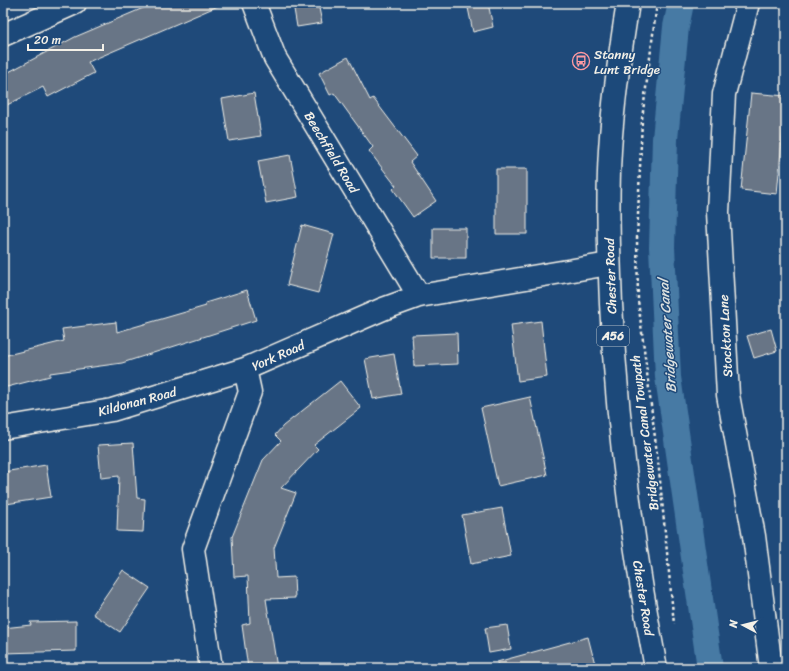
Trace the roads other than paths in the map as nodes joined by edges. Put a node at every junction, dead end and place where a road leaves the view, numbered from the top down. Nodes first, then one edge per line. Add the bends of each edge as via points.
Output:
1 (76, 3) edge
2 (254, 3) edge
3 (628, 3) edge
4 (748, 3) edge
5 (3, 35) edge
6 (609, 264) junction
7 (419, 296) junction
8 (245, 369) junction
9 (3, 428) edge
10 (212, 668) edge
11 (656, 668) edge
12 (771, 668) edge

1 - 5 street
2 - 7 street, Beechfield Road via 275,58
3 - 6 street, Chester Road / A56 via 618,64 610,148
4 - 12 street, Stockton Lane via 724,94 718,212 728,395 754,536
6 - 7 street, York Road
6 - 11 street, Chester Road / A56 via 614,370 625,475
7 - 8 street, York Road
8 - 9 street, Kildonan Road via 112,410
8 - 10 street, York Road via 250,392 193,549

